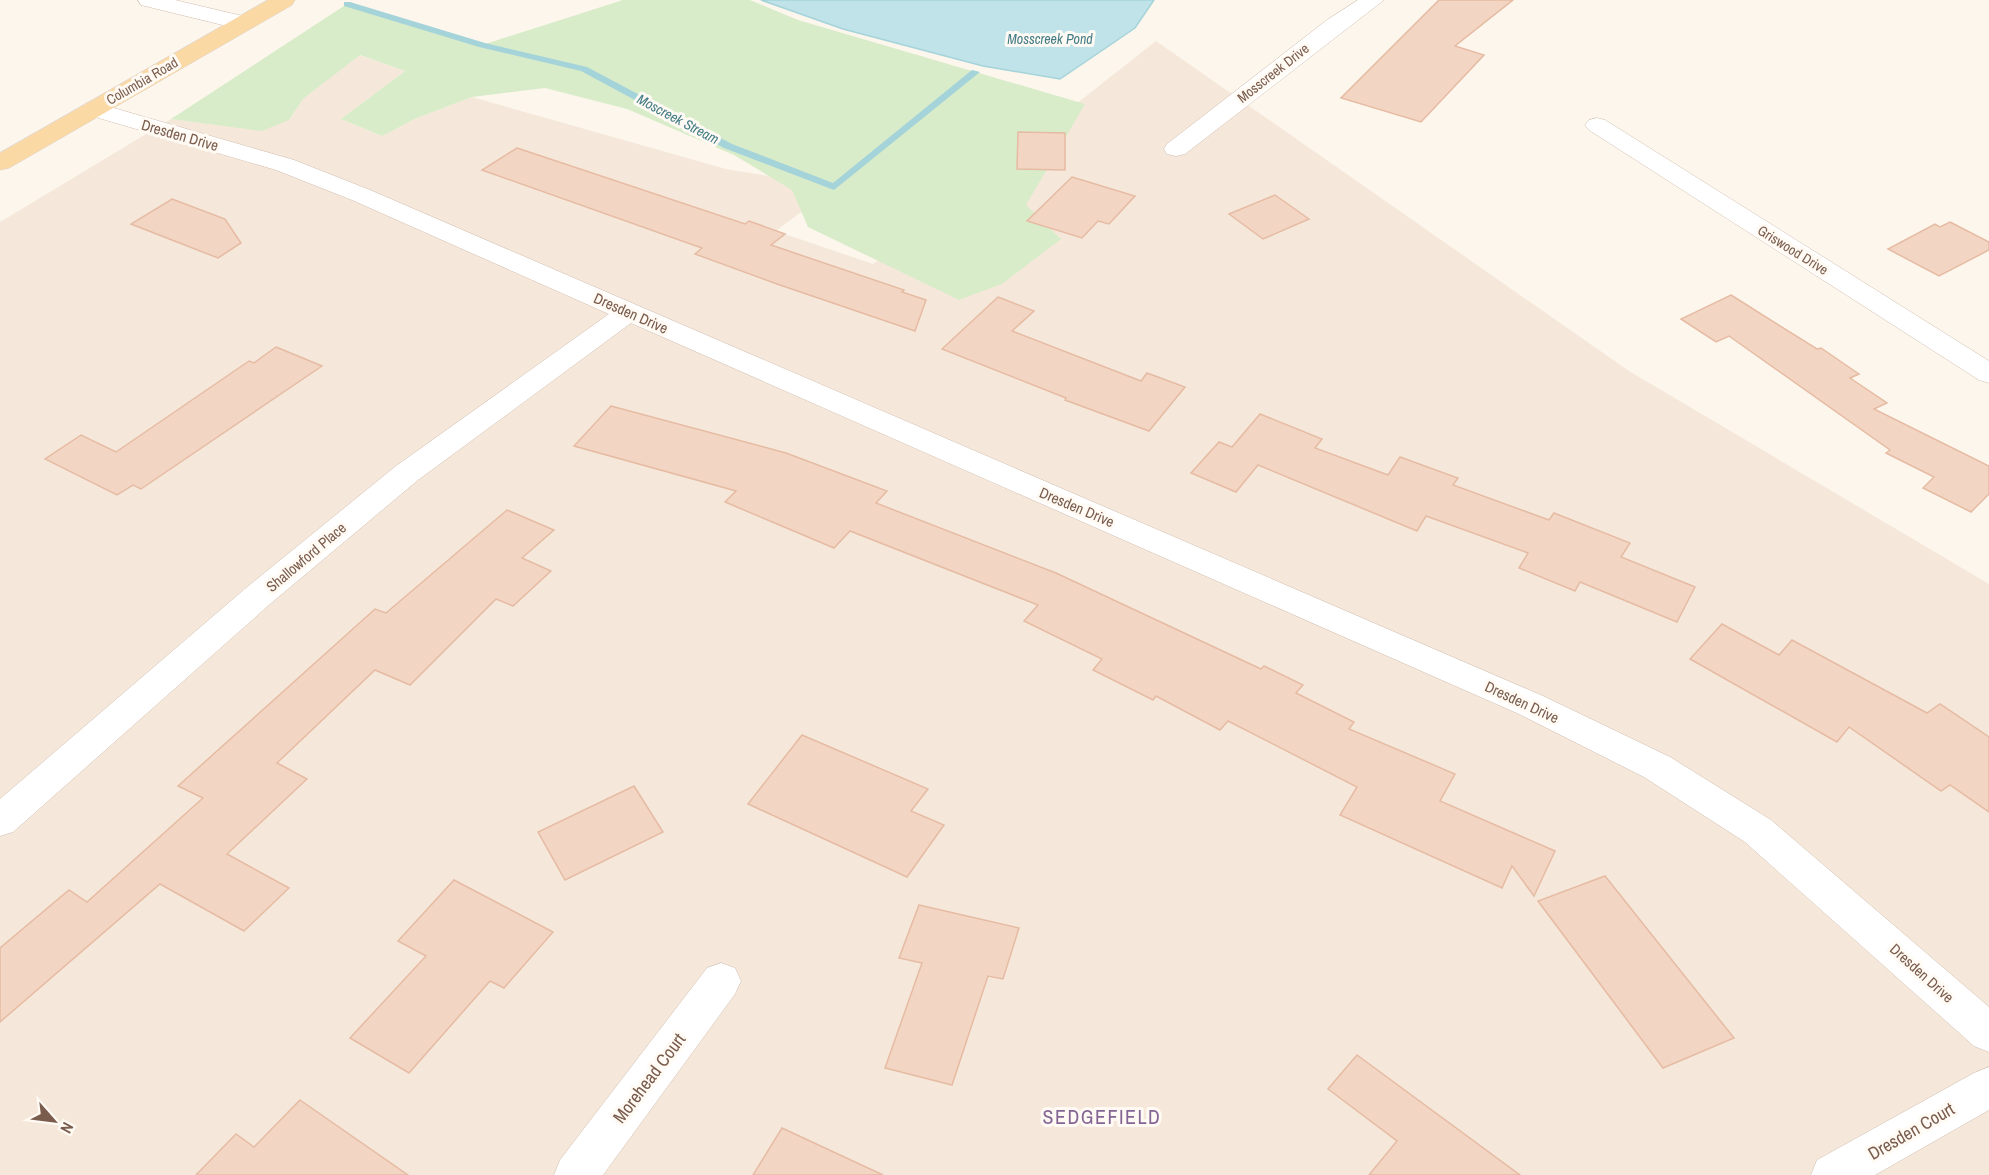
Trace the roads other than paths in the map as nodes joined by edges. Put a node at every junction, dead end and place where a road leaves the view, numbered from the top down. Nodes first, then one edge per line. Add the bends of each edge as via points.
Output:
1 (149, 0) edge
2 (284, 0) edge
3 (1373, 0) edge
4 (243, 23) junction
5 (93, 109) junction
6 (1597, 125) dead end
7 (1176, 149) dead end
8 (0, 163) edge
9 (628, 312) junction
10 (1985, 368) edge
11 (0, 821) edge
12 (722, 981) dead end
13 (1989, 1033) edge
14 (1989, 1087) edge
15 (576, 1175) edge
16 (1833, 1175) edge

1 - 4 street
2 - 4 main road, Columbia Road
3 - 7 street, Mosscreek Drive
4 - 5 main road, Columbia Road
5 - 8 main road, Columbia Road
5 - 9 street, Dresden Drive via 285,165
6 - 10 street, Griswood Drive
9 - 11 street, Shallowford Place via 407,473 258,596
9 - 13 street, Dresden Drive via 1498,690 1657,766 1758,831
12 - 15 street, Morehead Court
14 - 16 street, Dresden Court

